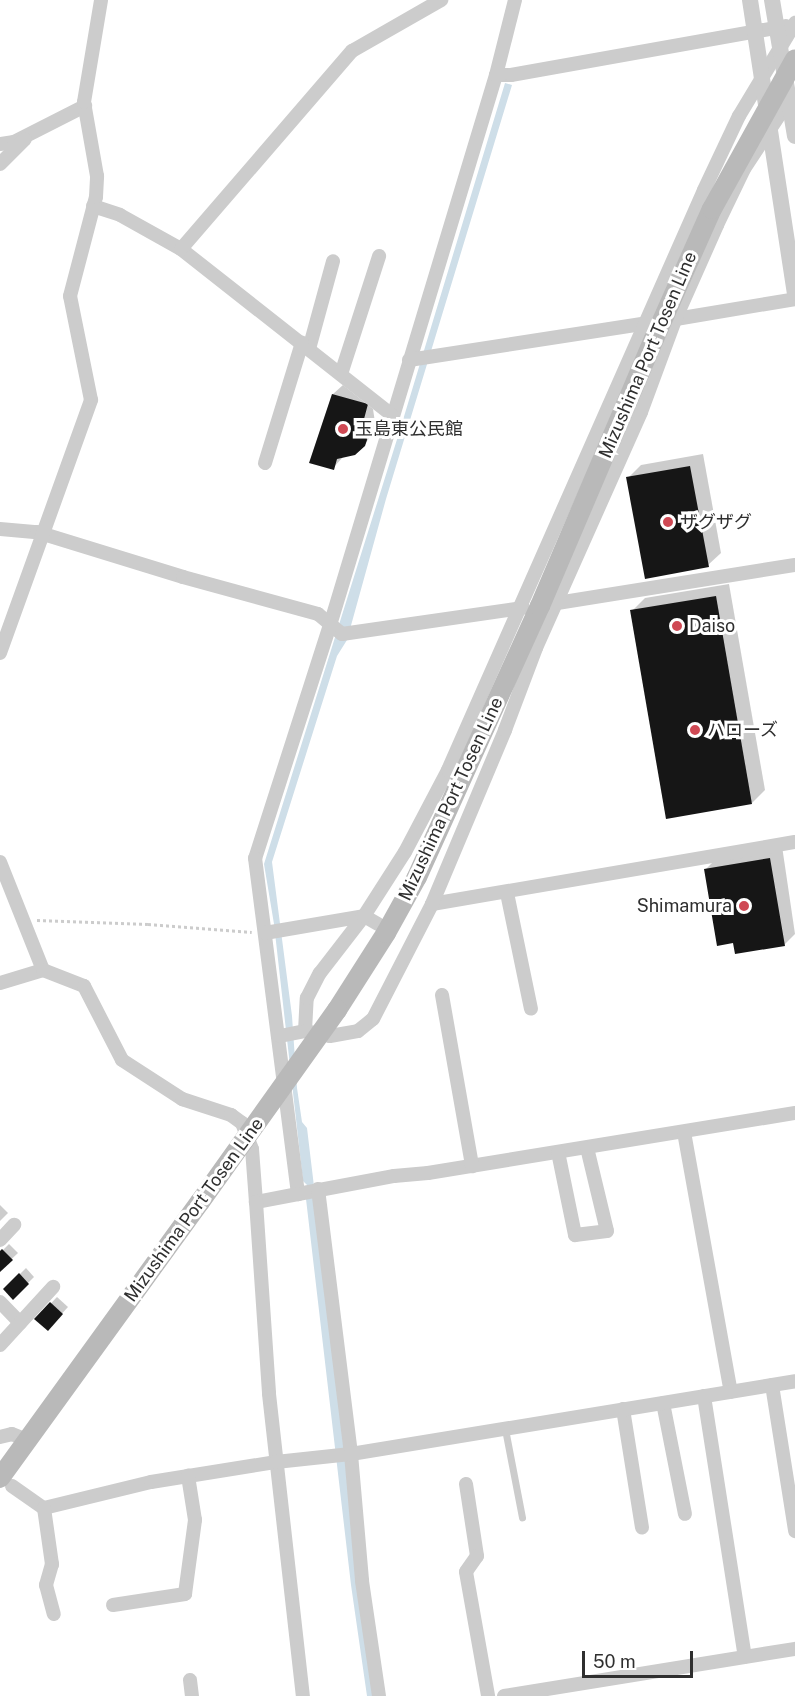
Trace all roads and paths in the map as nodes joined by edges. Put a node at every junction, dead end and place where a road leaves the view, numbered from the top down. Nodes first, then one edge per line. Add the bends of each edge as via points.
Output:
1 (101, 0) edge
2 (441, 0) edge
3 (515, 0) edge
4 (750, 0) edge
5 (772, 0) edge
6 (794, 24) edge
7 (777, 28) junction
8 (755, 31) junction
9 (780, 45) junction
10 (795, 59) edge
11 (496, 75) junction
12 (763, 75) junction
13 (792, 95) edge
14 (85, 106) junction
15 (768, 129) junction
16 (33, 131) junction
17 (795, 136) edge
18 (0, 144) edge
19 (0, 164) edge
20 (93, 206) junction
21 (181, 249) junction
22 (379, 256) dead end
23 (333, 261) dead end
24 (795, 293) edge
25 (795, 299) edge
26 (675, 320) junction
27 (648, 331) junction
28 (305, 346) junction
29 (409, 360) junction
30 (341, 374) junction
31 (392, 415) junction
32 (266, 463) dead end
33 (0, 529) edge
34 (44, 536) junction
35 (795, 565) edge
36 (548, 604) junction
37 (518, 609) junction
38 (330, 625) junction
39 (0, 653) edge
40 (795, 842) edge
41 (0, 862) edge
42 (507, 893) junction
43 (432, 904) junction
44 (364, 916) junction
45 (23, 920) junction
46 (378, 924) dead end
47 (265, 933) junction
48 (400, 936) dead end
49 (413, 943) junction
50 (43, 970) junction
51 (0, 983) edge
52 (442, 994) dead end
53 (531, 1009) dead end
54 (305, 1031) junction
55 (279, 1036) junction
56 (795, 1113) edge
57 (684, 1132) junction
58 (587, 1148) junction
59 (558, 1152) junction
60 (472, 1166) junction
61 (318, 1189) junction
62 (298, 1194) junction
63 (256, 1202) junction
64 (14, 1225) dead end
65 (0, 1240) edge
66 (53, 1287) dead end
67 (0, 1302) edge
68 (20, 1323) junction
69 (0, 1345) edge
70 (795, 1381) edge
71 (772, 1385) junction
72 (731, 1392) junction
73 (704, 1396) junction
74 (663, 1403) junction
75 (623, 1409) junction
76 (506, 1429) junction
77 (0, 1437) edge
78 (27, 1440) junction
79 (351, 1454) junction
80 (276, 1462) junction
81 (188, 1476) junction
82 (6, 1482) edge
83 (466, 1484) dead end
84 (44, 1508) junction
85 (684, 1514) dead end
86 (522, 1518) dead end
87 (642, 1527) dead end
88 (795, 1531) edge
89 (113, 1605) dead end
90 (54, 1614) dead end
91 (795, 1649) edge
92 (745, 1657) junction
93 (190, 1680) dead end
94 (192, 1696) edge
95 (303, 1696) edge
96 (379, 1696) edge
97 (488, 1696) edge
98 (504, 1696) edge

1 - 14 street via 88,64
2 - 21 street via 352,51
3 - 11 street
4 - 8 street
5 - 7 street
6 - 7 street
6 - 9 street
7 - 8 street
7 - 9 street
8 - 11 street
8 - 12 street
9 - 12 street
9 - 13 street
10 - 27 main road, Mizushima Port Tosen Line, bridge
11 - 29 street
12 - 15 street
12 - 27 street via 739,116
13 - 15 street
13 - 17 street
14 - 16 street
14 - 20 street via 97,176
15 - 24 street
15 - 26 street via 744,169
16 - 18 street via 14,142
16 - 19 street
20 - 21 street via 120,215
20 - 34 street via 70,296 92,400
21 - 28 street
22 - 30 street
23 - 28 street
25 - 26 street
26 - 27 street
26 - 36 street via 641,412
27 - 29 street
27 - 36 main road, Mizushima Port Tosen Line
27 - 37 street
28 - 30 street
28 - 32 street
29 - 31 street
30 - 31 street
31 - 38 street
33 - 34 street
34 - 38 street via 318,614
34 - 39 street
35 - 36 street
36 - 37 street
36 - 43 street via 505,730
36 - 78 main road, Mizushima Port Tosen Line, bridge via 417,877 386,933 337,1010
37 - 38 street via 342,634
37 - 44 street via 448,770 405,852
38 - 47 street via 255,858
40 - 42 street
41 - 45 street
42 - 43 street
42 - 53 street
43 - 49 street
44 - 46 street
44 - 47 street
44 - 54 street via 320,973 307,998
45 - 47 path
45 - 50 street
47 - 55 street
48 - 49 street
49 - 54 street via 373,1019 366,1025 358,1031 330,1035
50 - 51 street
50 - 63 street via 84,986 122,1060 182,1099 231,1115 242,1123 252,1149
52 - 60 street
54 - 55 street
55 - 62 street
56 - 57 street
57 - 58 street
57 - 72 street
58 - 59 street
58 - 59 street via 608,1231 575,1235
59 - 60 street
60 - 61 street
61 - 62 street
61 - 79 street
62 - 63 street
63 - 80 street
64 - 65 street
66 - 68 street
67 - 68 street
68 - 69 street
70 - 71 street
71 - 72 street
71 - 88 street
72 - 73 street
73 - 74 street
73 - 92 street
74 - 75 street
74 - 85 street
75 - 76 street
75 - 87 street
76 - 79 street
76 - 86 lane
77 - 78 street via 12,1434
78 - 82 main road, Mizushima Port Tosen Line
79 - 80 street
79 - 96 street via 362,1581
80 - 81 street
80 - 95 street
81 - 84 street
81 - 89 street via 195,1520 185,1594
82 - 84 street
83 - 97 street via 477,1556 466,1572
84 - 90 street via 52,1564 46,1585
91 - 92 street
92 - 98 street
93 - 94 street

